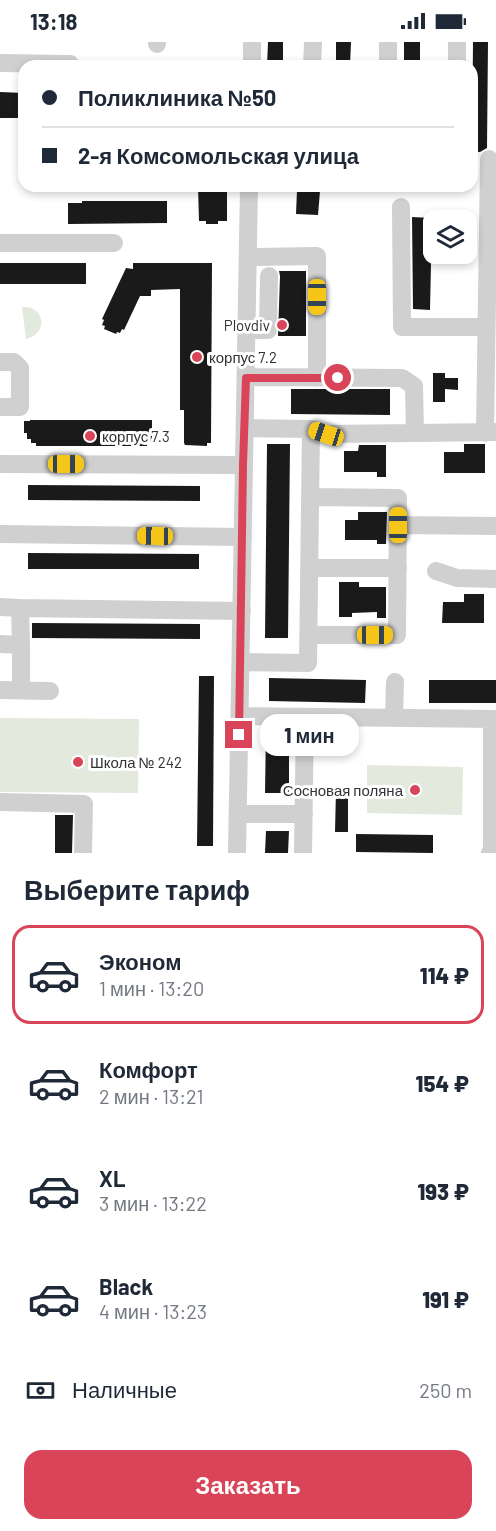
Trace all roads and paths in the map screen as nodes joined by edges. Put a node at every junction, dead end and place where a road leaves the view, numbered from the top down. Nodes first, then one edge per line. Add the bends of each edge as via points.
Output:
1 (252, 42) edge
2 (313, 42) edge
3 (388, 42) edge
4 (457, 42) edge
5 (252, 60) edge
6 (312, 60) edge
7 (388, 60) edge
8 (457, 60) edge
9 (0, 63) edge
10 (18, 63) edge
11 (486, 159) edge
12 (249, 192) edge
13 (401, 207) dead end
14 (0, 243) edge
15 (114, 243) dead end
16 (248, 257) junction
17 (269, 276) dead end
18 (486, 327) junction
19 (247, 330) junction
20 (0, 362) edge
21 (246, 378) junction
22 (317, 378) junction
23 (0, 407) edge
24 (245, 428) junction
25 (311, 429) junction
26 (415, 433) junction
27 (490, 433) edge
28 (0, 464) edge
29 (243, 465) junction
30 (310, 497) junction
31 (398, 525) junction
32 (496, 526) edge
33 (0, 534) edge
34 (243, 537) junction
35 (309, 568) junction
36 (398, 568) junction
37 (436, 571) dead end
38 (496, 579) edge
39 (0, 607) edge
40 (20, 608) junction
41 (242, 611) junction
42 (309, 635) junction
43 (0, 644) edge
44 (21, 645) junction
45 (241, 662) junction
46 (395, 682) dead end
47 (0, 690) edge
48 (21, 690) junction
49 (50, 690) dead end
50 (240, 716) junction
51 (305, 717) junction
52 (394, 718) junction
53 (494, 719) edge
54 (0, 802) edge
55 (238, 814) junction
56 (304, 814) junction
57 (492, 850) edge
58 (83, 853) edge
59 (237, 853) edge
60 (303, 853) edge

1 - 5 street
2 - 6 street
3 - 7 street
4 - 8 street
9 - 10 street
11 - 18 street
12 - 16 street
13 - 18 street via 402,327
14 - 15 street
16 - 19 street
16 - 22 street via 317,256
17 - 19 street via 268,330
18 - 27 street
19 - 21 street
20 - 23 street via 14,362 20,368 20,407
21 - 22 street
21 - 24 street
22 - 26 street via 402,378 414,386
24 - 25 street
24 - 29 street
25 - 26 street via 326,434
25 - 30 street
26 - 27 street
28 - 29 street
29 - 34 street
30 - 31 street via 398,498
30 - 35 street
31 - 32 street
31 - 36 street
33 - 34 street
34 - 41 street
35 - 36 street
35 - 42 street
36 - 42 street via 397,635
37 - 38 street via 457,578
39 - 40 street
40 - 41 street
40 - 44 street
41 - 45 street
42 - 45 street via 308,663
43 - 44 street
44 - 48 street
45 - 50 street
46 - 52 street
47 - 48 street
48 - 49 street
50 - 51 street
50 - 55 street
51 - 52 street
51 - 56 street
52 - 53 street
53 - 57 street
54 - 58 street via 84,804
55 - 56 street
55 - 59 street
56 - 60 street

